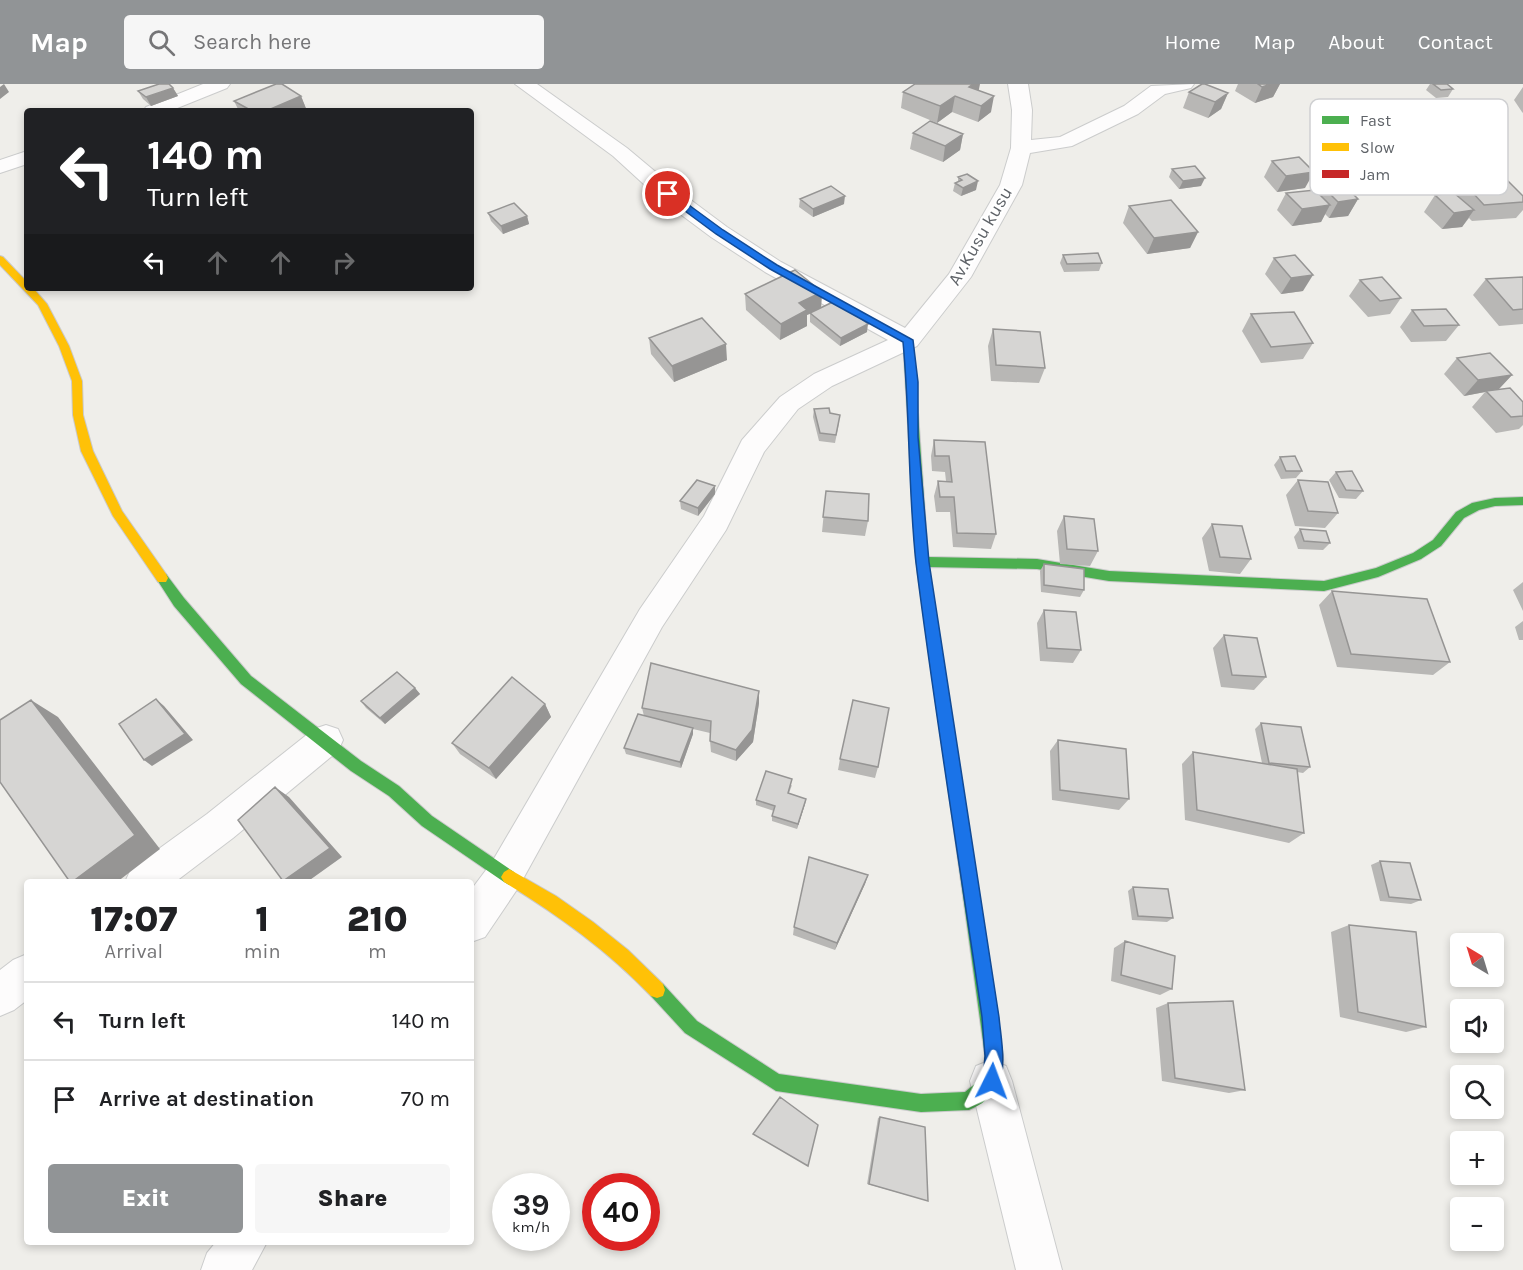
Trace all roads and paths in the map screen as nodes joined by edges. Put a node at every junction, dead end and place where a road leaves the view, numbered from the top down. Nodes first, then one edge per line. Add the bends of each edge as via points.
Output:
1 (220, 84) edge
2 (525, 84) edge
3 (1018, 84) edge
4 (1184, 84) edge
5 (160, 108) edge
6 (1021, 148) junction
7 (24, 158) edge
8 (0, 166) edge
9 (0, 259) edge
10 (24, 285) edge
11 (30, 291) edge
12 (908, 340) junction
13 (1523, 501) edge
14 (922, 562) junction
15 (326, 740) junction
16 (506, 875) junction
17 (148, 879) edge
18 (474, 919) edge
19 (24, 976) edge
20 (0, 996) edge
21 (992, 1081) junction
22 (242, 1245) edge
23 (224, 1270) edge
24 (1039, 1270) edge

1 - 5 street
2 - 12 street via 620,152 719,232 773,267
3 - 6 street, Av.Kusu kusu
4 - 6 street via 1158,90 1131,110 1065,142
6 - 12 street, Av.Kusu kusu via 1011,185 990,226 959,277
7 - 8 street
9 - 10 street
11 - 15 street via 42,304 64,346 77,381 78,415 87,451 117,513 179,602 246,680
12 - 14 street
12 - 16 street via 823,380 789,403 752,447 716,522 651,618
13 - 14 street via 1480,505 1453,521 1431,548 1355,579 1324,586 1109,576 1036,564
14 - 21 street via 990,1017
15 - 16 street via 427,820
15 - 17 street
16 - 18 street
16 - 21 street via 569,912 629,958 691,1027 776,1082 921,1103 969,1101
19 - 20 street
21 - 24 street
22 - 23 street

